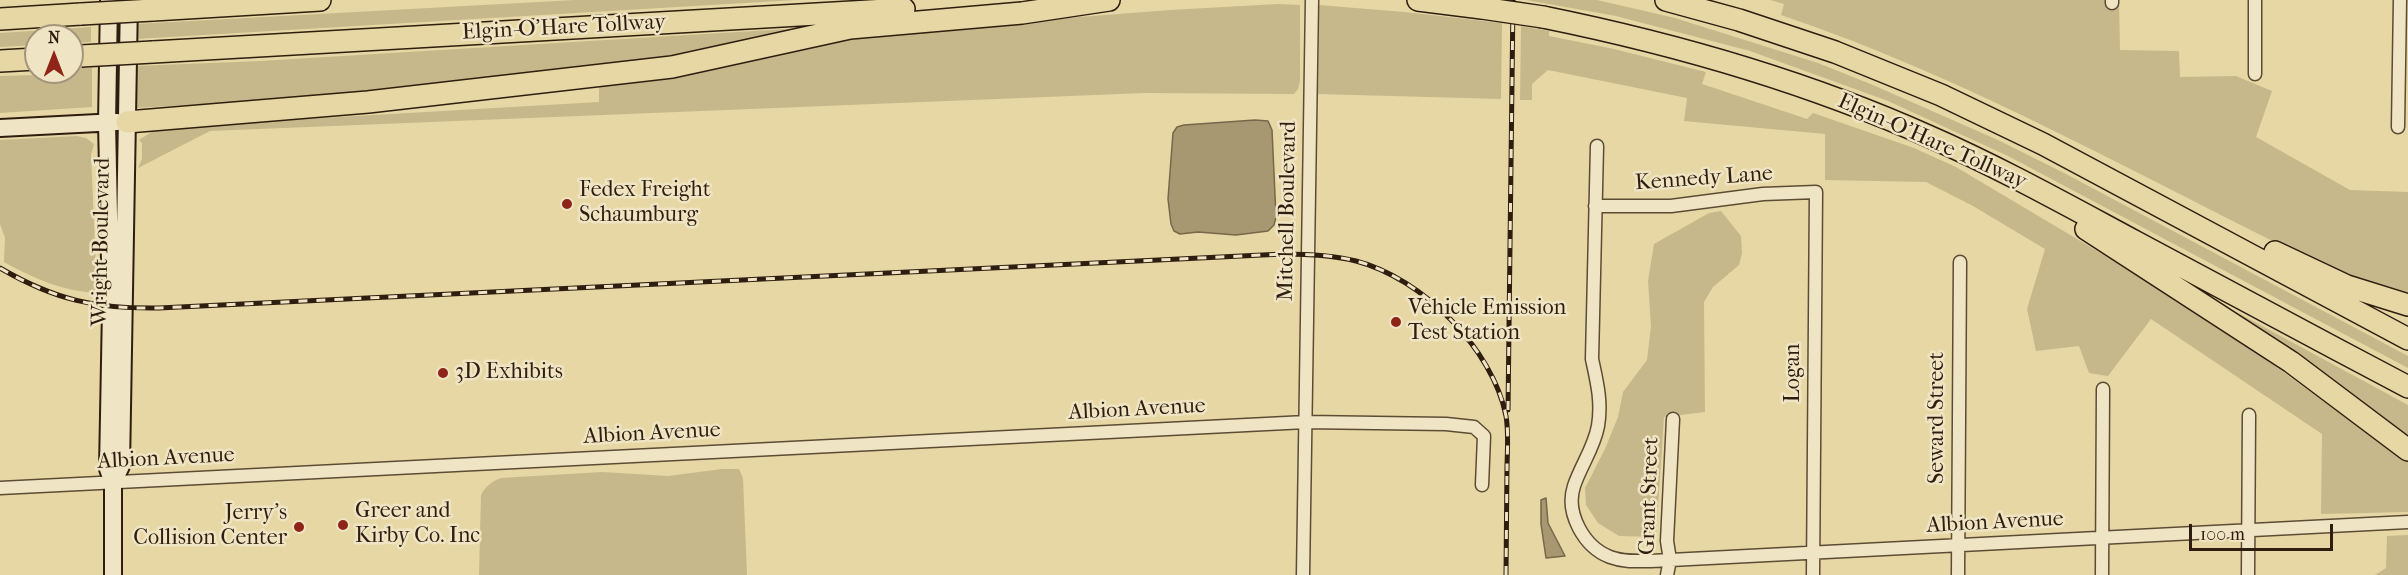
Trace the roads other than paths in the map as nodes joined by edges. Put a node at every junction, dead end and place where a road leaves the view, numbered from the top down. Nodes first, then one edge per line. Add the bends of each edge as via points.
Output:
1 (109, 0) edge
2 (129, 0) edge
3 (320, 0) edge
4 (1056, 0) edge
5 (1109, 0) edge
6 (1312, 0) edge
7 (1418, 0) edge
8 (1666, 0) edge
9 (2255, 0) edge
10 (2400, 0) edge
11 (0, 19) edge
12 (84, 57) edge
13 (24, 60) edge
14 (0, 61) edge
15 (2255, 74) dead end
16 (117, 122) junction
17 (2398, 127) dead end
18 (0, 128) edge
19 (1597, 146) dead end
20 (2017, 179) junction
21 (1816, 192) joint
22 (2133, 193) junction
23 (1595, 206) junction
24 (1960, 262) dead end
25 (2408, 305) edge
26 (2408, 339) edge
27 (2408, 387) edge
28 (2103, 388) dead end
29 (2249, 415) dead end
30 (1673, 419) dead end
31 (1306, 422) junction
32 (2408, 450) edge
33 (113, 483) junction
34 (1482, 485) dead end
35 (0, 488) edge
36 (2408, 522) edge
37 (2248, 531) junction
38 (2102, 538) junction
39 (1958, 546) junction
40 (1813, 554) junction
41 (1670, 560) junction
42 (113, 575) edge
43 (1303, 575) edge
44 (1667, 575) edge
45 (1813, 575) edge
46 (1958, 575) edge
47 (2102, 575) edge
48 (2248, 575) edge

1 - 16 street, Wright Boulevard
2 - 16 street, Wright Boulevard
3 - 11 highway, bridge
4 - 12 highway, Elgin-O'Hare Tollway, bridge
5 - 16 highway via 1022,13 850,28 672,67 346,104
6 - 31 street, Mitchell Boulevard
7 - 20 highway, Elgin-O'Hare Tollway, bridge via 1543,17 1670,45 1789,81 1928,135
8 - 22 highway, Elgin-O'Hare Tollway via 1759,26 1880,69 1994,120
9 - 15 street
10 - 17 street
13 - 14 highway
16 - 18 street
16 - 33 street, Wright Boulevard via 121,466
19 - 23 street
20 - 27 highway, Elgin-O'Hare Tollway
20 - 32 highway via 2291,362
21 - 23 street, Kennedy Lane via 1763,194 1671,206
21 - 40 street, Logan
22 - 25 highway via 2168,198 2347,286
22 - 26 highway, Elgin-O'Hare Tollway
23 - 41 street, Albion Avenue via 1592,358 1600,391 1599,417 1573,488 1575,518 1580,530 1600,552 1619,560
24 - 39 street, Seward Street
28 - 38 street
29 - 37 street
30 - 41 street, Grant Street via 1667,542
31 - 33 street, Albion Avenue
31 - 34 street via 1374,421 1474,427 1484,436
31 - 43 street, Mitchell Boulevard
33 - 35 street, Albion Avenue
33 - 42 street, Wright Boulevard
36 - 37 street, Albion Avenue
37 - 38 street, Albion Avenue
37 - 48 street
38 - 39 street, Albion Avenue
38 - 47 street
39 - 40 street, Albion Avenue
39 - 46 street, Seward Street
40 - 41 street, Albion Avenue
40 - 45 street, Logan
41 - 44 street, Grant Street

